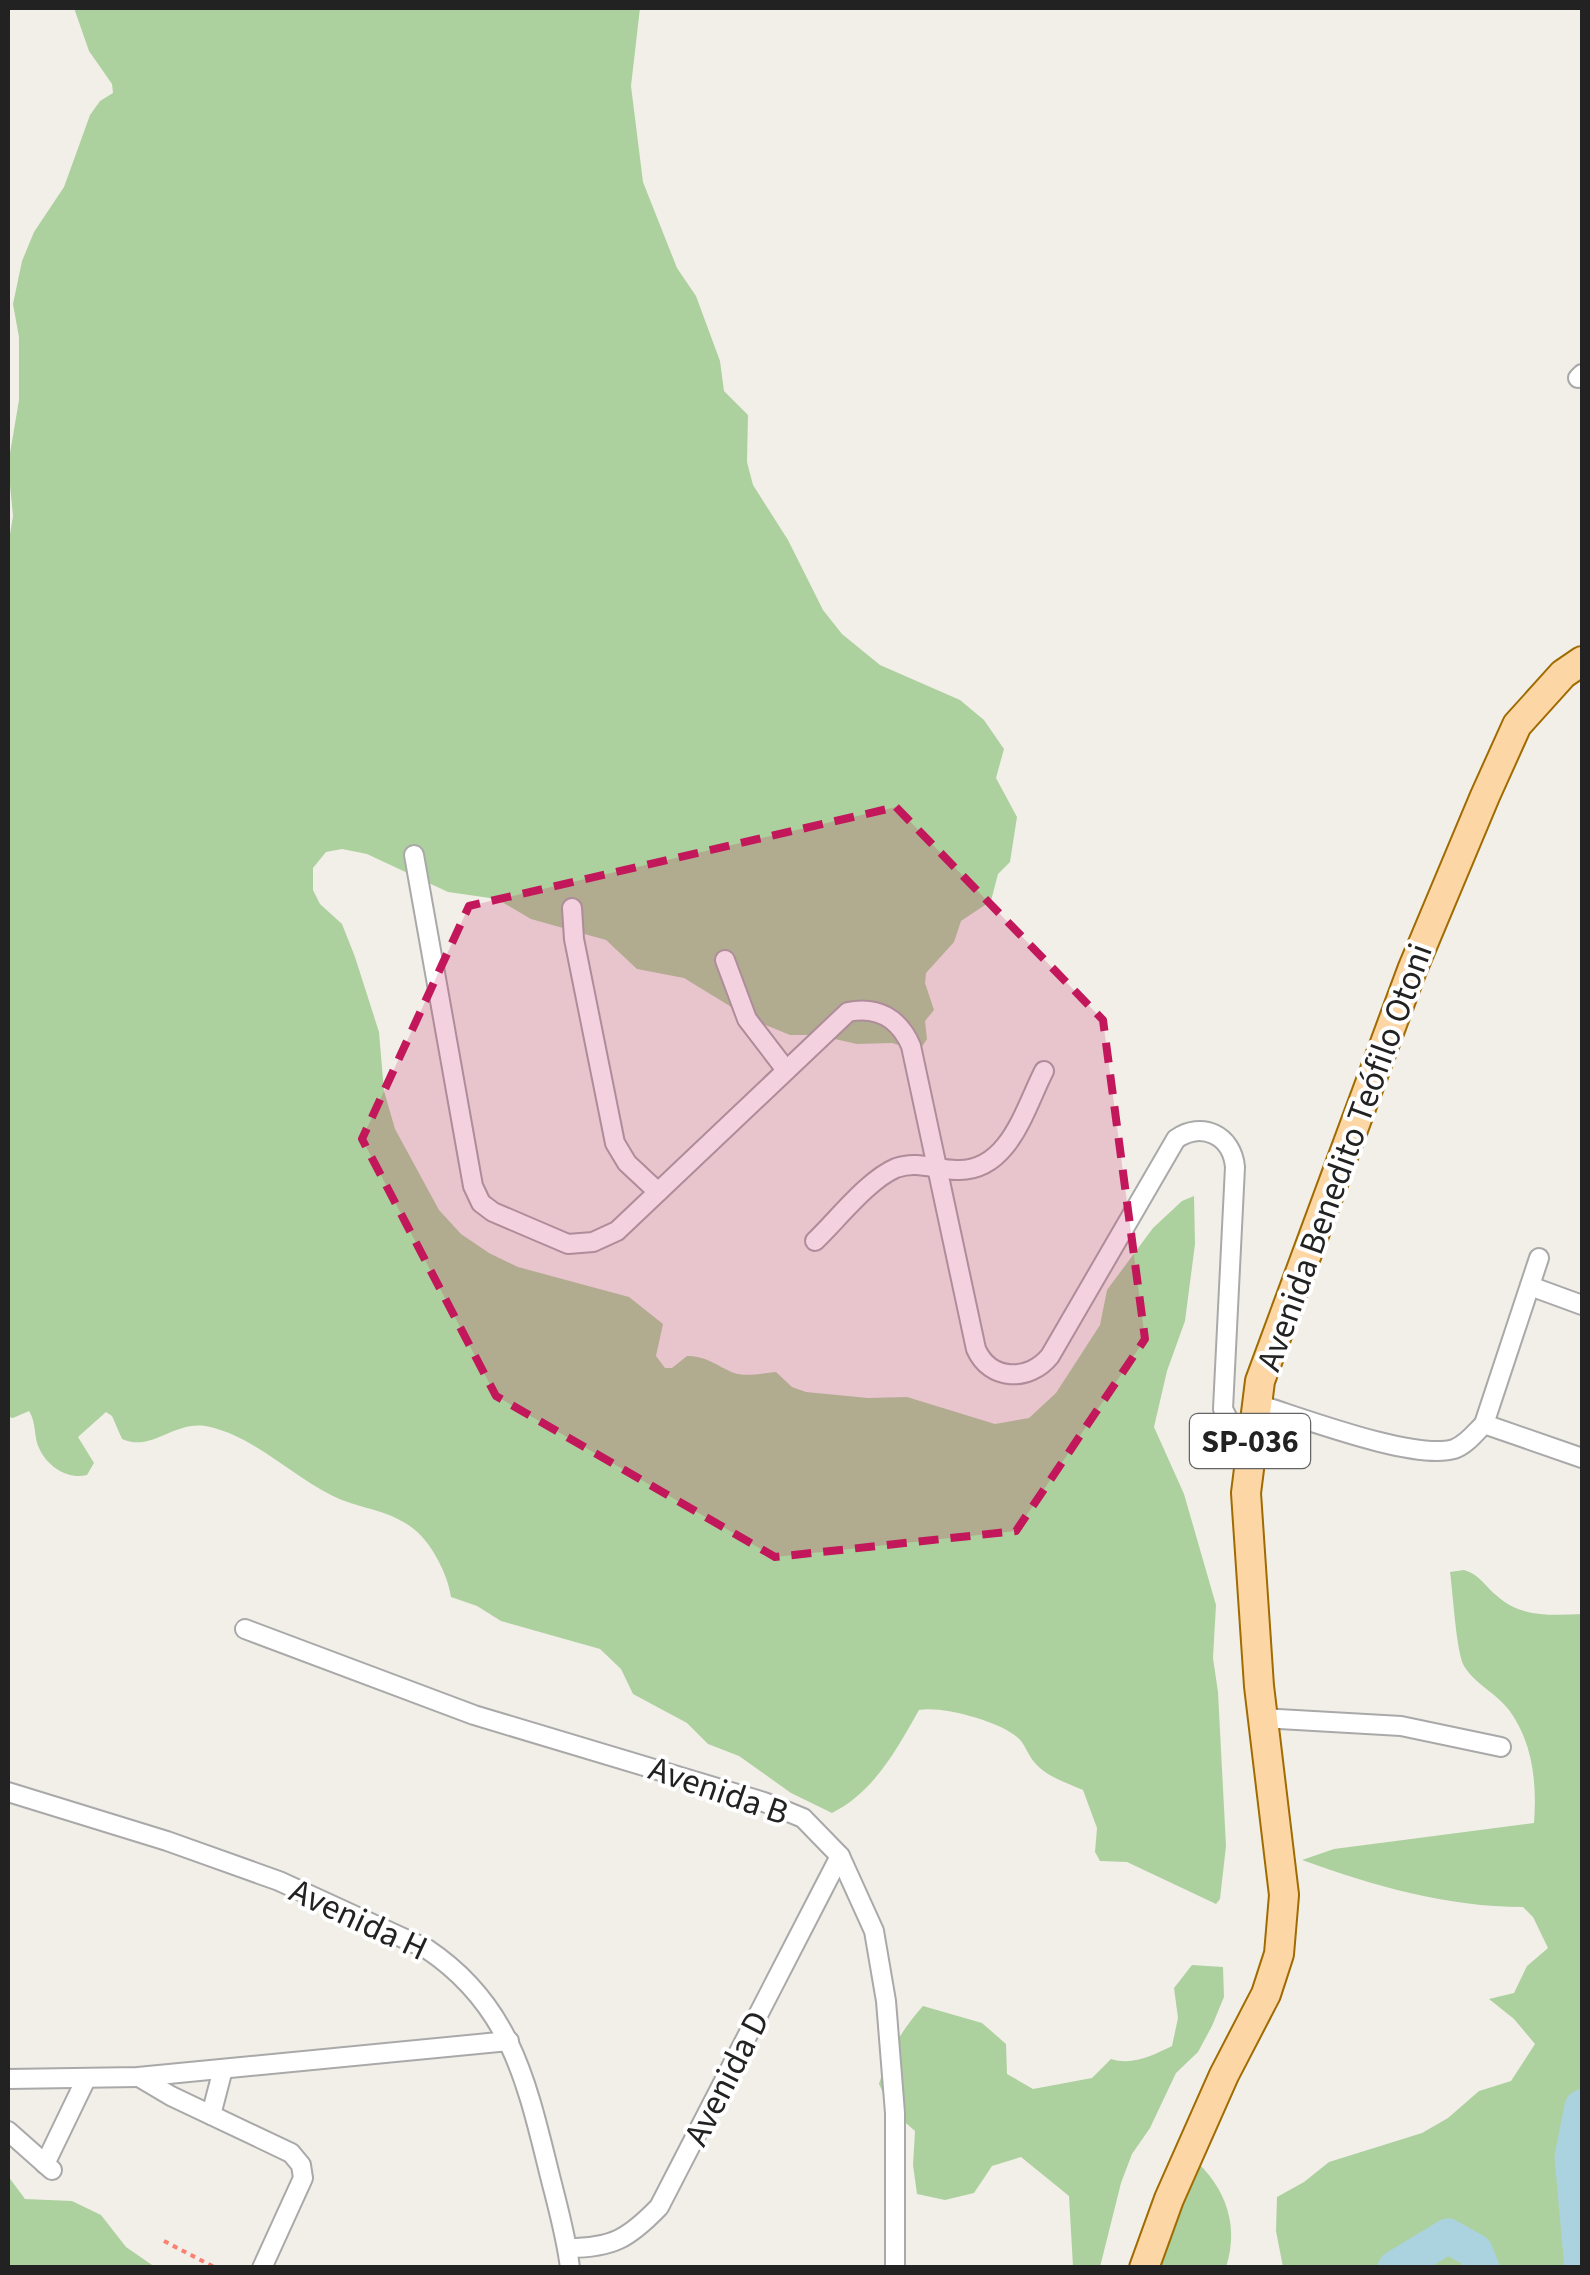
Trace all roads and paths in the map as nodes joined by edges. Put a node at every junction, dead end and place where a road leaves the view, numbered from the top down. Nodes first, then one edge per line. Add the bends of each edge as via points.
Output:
1 (1582, 661) edge
2 (414, 855) dead end
3 (572, 908) dead end
4 (726, 960) dead end
5 (786, 1070) junction
6 (1044, 1071) dead end
7 (937, 1166) junction
8 (658, 1192) junction
9 (816, 1241) dead end
10 (1539, 1258) dead end
11 (1530, 1286) junction
12 (1582, 1305) edge
13 (1256, 1404) junction
14 (1484, 1424) junction
15 (1250, 1439) junction
16 (1582, 1458) edge
17 (245, 1629) dead end
18 (1263, 1718) junction
19 (1500, 1748) dead end
20 (8, 1792) edge
21 (840, 1856) junction
22 (509, 2041) junction
23 (223, 2068) junction
24 (138, 2077) junction
25 (86, 2078) junction
26 (8, 2079) edge
27 (211, 2115) junction
28 (8, 2131) edge
29 (164, 2241) dead end
30 (569, 2258) edge
31 (216, 2268) edge
32 (262, 2268) edge
33 (895, 2268) edge
34 (1144, 2268) edge

1 - 13 main road, Avenida Benedito Teófilo Otoni / SP-036 via 1517,725 1485,796 1412,970
2 - 8 street via 480,1203 581,1244 617,1230
3 - 8 street via 616,1143
4 - 5 street via 747,1019
5 - 7 street via 848,1012 871,1010 892,1019 911,1046
5 - 8 street
6 - 7 street via 998,1155 972,1168
7 - 9 street via 891,1170
7 - 15 street via 976,1349 988,1366 1020,1376 1050,1356 1176,1139 1198,1130 1221,1138 1235,1168 1222,1409 1238,1437
10 - 11 street
11 - 12 street
11 - 14 street
13 - 14 street via 1436,1452 1463,1445
13 - 15 main road, Avenida Benedito Teófilo Otoni / SP-036
14 - 16 street
15 - 18 main road, Avenida Benedito Teófilo Otoni / SP-036 via 1247,1512
17 - 21 street, Avenida B via 474,1715 764,1802 803,1818
18 - 19 street via 1401,1726
18 - 34 main road, Avenida Benedito Teófilo Otoni / SP-036 via 1284,1896 1279,1954
20 - 22 street, Avenida H via 279,1881 428,1949 469,1982
21 - 30 street, Avenida D via 660,2207 633,2233
21 - 33 street, Avenida B via 874,1930 886,2001
22 - 23 street
22 - 30 street, Avenida H via 526,2079
23 - 24 street
23 - 27 street
24 - 25 street
24 - 27 street
25 - 26 street
25 - 28 street via 49,2167
27 - 32 street via 291,2153 301,2165 301,2185
29 - 31 path

